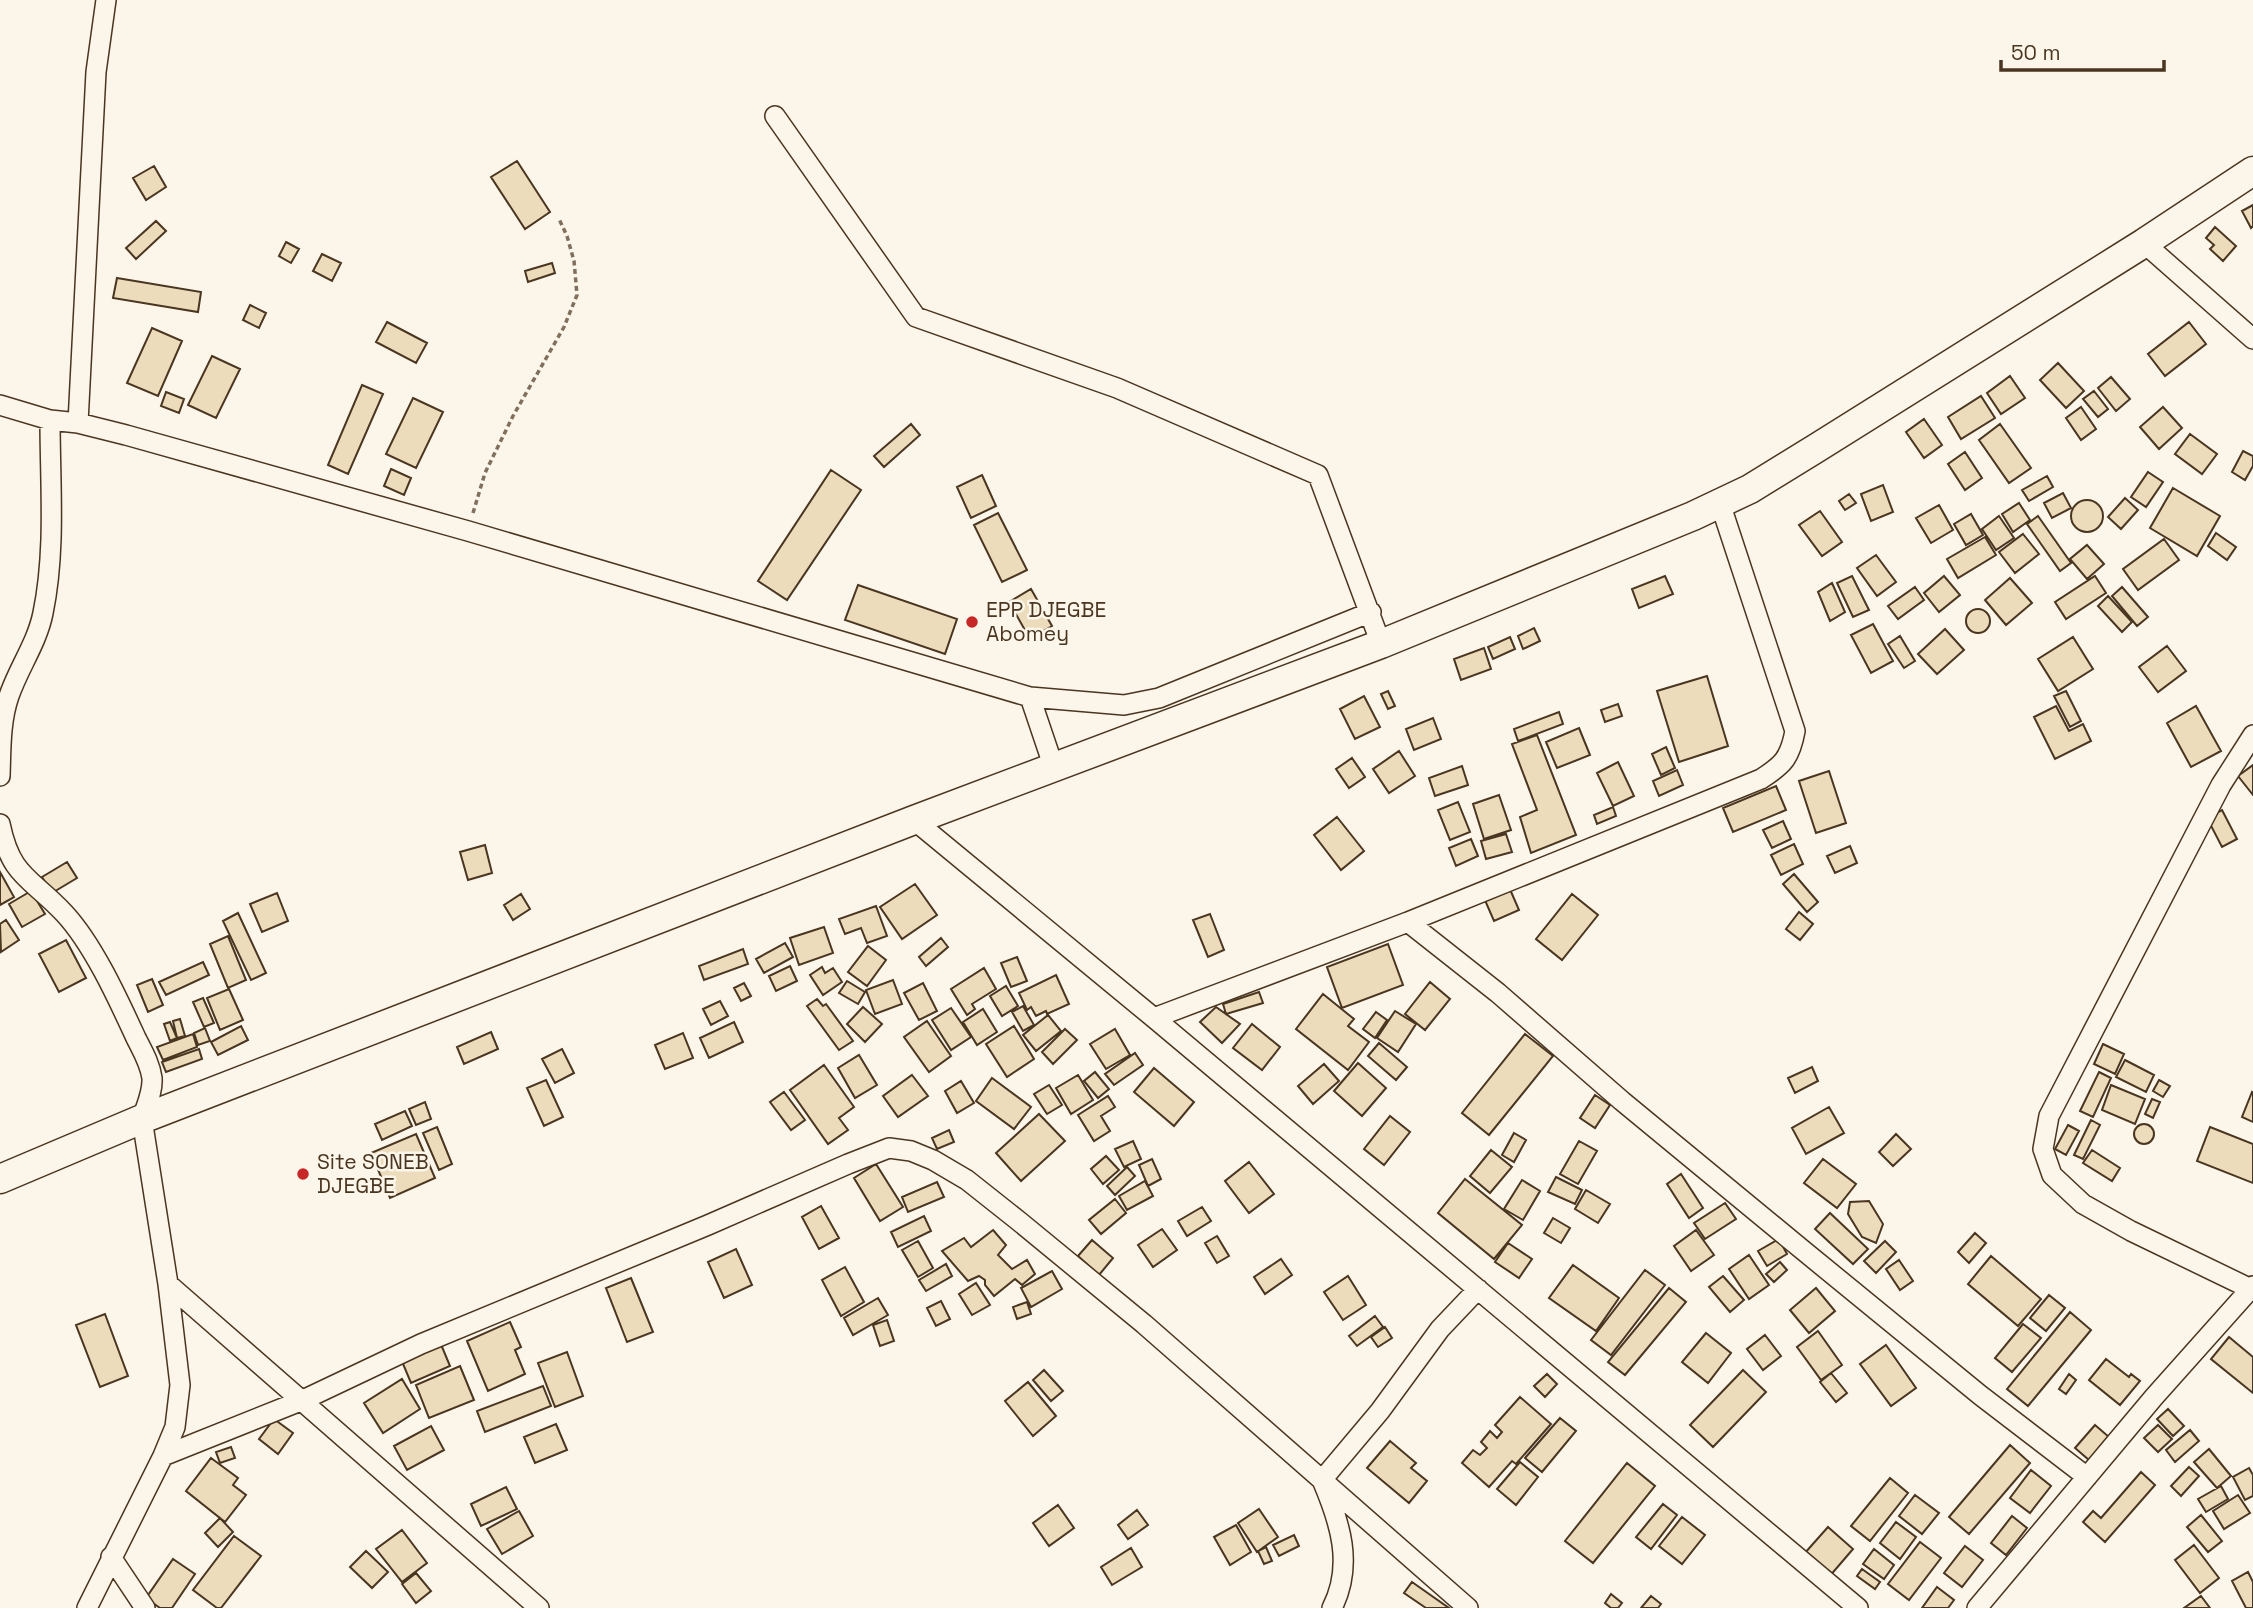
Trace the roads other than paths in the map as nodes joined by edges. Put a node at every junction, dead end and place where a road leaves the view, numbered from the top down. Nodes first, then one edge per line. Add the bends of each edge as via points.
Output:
1 (106, 0) edge
2 (775, 116) dead end
3 (2253, 171) edge
4 (2144, 243) junction
5 (2253, 340) edge
6 (0, 405) edge
7 (50, 420) junction
8 (78, 423) junction
9 (1720, 503) junction
10 (1371, 612) junction
11 (1381, 644) junction
12 (1030, 697) junction
13 (2253, 735) edge
14 (1054, 768) junction
15 (0, 776) edge
16 (914, 820) junction
17 (0, 824) edge
18 (1408, 922) junction
19 (1154, 1018) junction
20 (142, 1119) junction
21 (0, 1179) edge
22 (168, 1284) junction
23 (2252, 1287) edge
24 (1478, 1289) junction
25 (303, 1401) junction
26 (163, 1456) junction
27 (2087, 1477) junction
28 (1322, 1480) junction
29 (111, 1557) junction
30 (87, 1608) edge
31 (145, 1608) edge
32 (539, 1608) edge
33 (1332, 1608) edge
34 (1468, 1608) edge
35 (1858, 1608) edge
36 (1977, 1608) edge

1 - 8 street via 96,72
2 - 10 street via 916,317 1117,388 1318,475
3 - 4 street
4 - 5 street
4 - 9 street via 1804,456
6 - 7 street
7 - 8 street
7 - 15 street via 48,580 34,642 8,699
8 - 12 street via 468,531
9 - 11 street
9 - 18 street via 1795,731 1791,752 1761,779
10 - 11 street
10 - 12 street via 1159,698 1124,705
11 - 14 street
12 - 14 street
13 - 23 street via 2221,785 2049,1116 2043,1149 2052,1175 2083,1204
14 - 16 street
16 - 19 street
16 - 20 street
17 - 20 street via 16,867 83,937 123,1009 152,1080
18 - 19 street
18 - 27 street via 1980,1395
19 - 24 street
20 - 21 street
20 - 22 street
22 - 25 street
22 - 26 street via 180,1385 175,1427
23 - 27 street
24 - 28 street via 1440,1329
24 - 35 street
25 - 26 street
25 - 28 street via 421,1344 889,1149 911,1151 967,1180 1144,1324
25 - 32 street
26 - 29 street
27 - 36 street
28 - 33 street via 1344,1547 1343,1577
28 - 34 street
29 - 30 street
29 - 31 street

